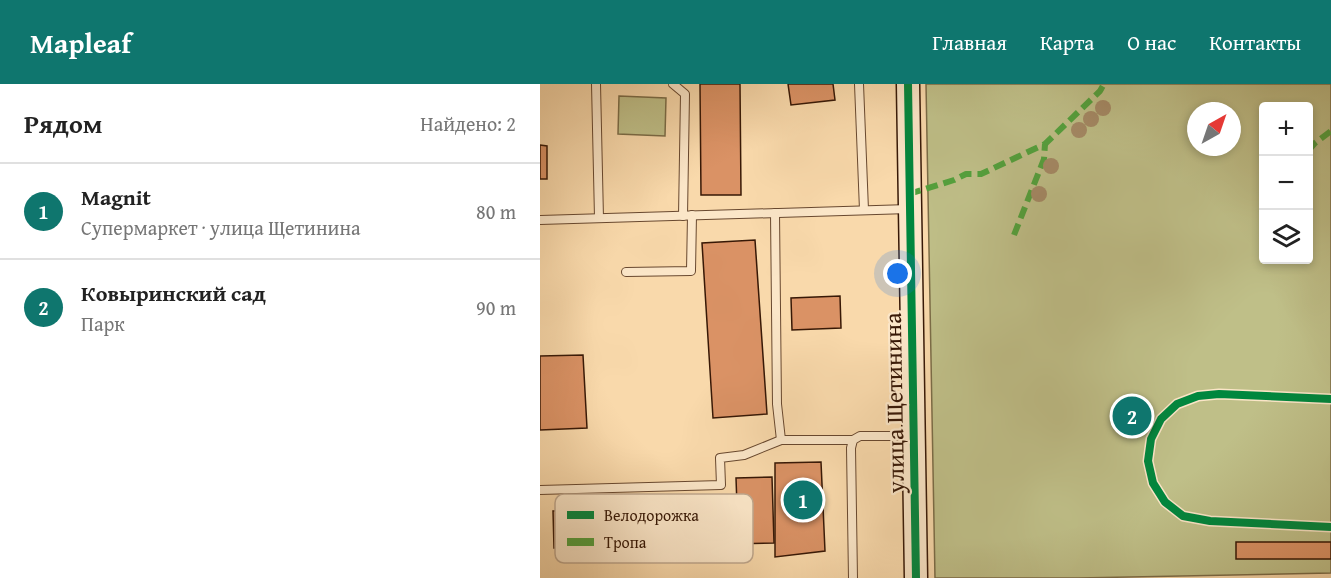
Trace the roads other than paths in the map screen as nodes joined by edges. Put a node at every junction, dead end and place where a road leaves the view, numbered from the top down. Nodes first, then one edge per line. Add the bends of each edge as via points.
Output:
1 (596, 84) edge
2 (673, 84) edge
3 (859, 84) edge
4 (908, 84) edge
5 (909, 209) junction
6 (864, 210) junction
7 (776, 213) junction
8 (687, 215) junction
9 (599, 218) junction
10 (540, 220) edge
11 (626, 272) dead end
12 (915, 436) junction
13 (781, 440) junction
14 (853, 440) junction
15 (540, 490) edge
16 (854, 578) edge
17 (916, 578) edge

1 - 9 lane
2 - 8 lane via 685,94
3 - 6 lane
4 - 5 street, улица Щетинина
5 - 6 lane
5 - 12 street, улица Щетинина
6 - 7 lane
7 - 8 lane
7 - 13 lane via 777,404
8 - 9 lane
8 - 11 lane via 691,272
9 - 10 lane
12 - 14 lane via 860,436
12 - 17 street, улица Щетинина
13 - 14 lane
13 - 15 lane via 744,455 720,458 720,485
14 - 16 lane

